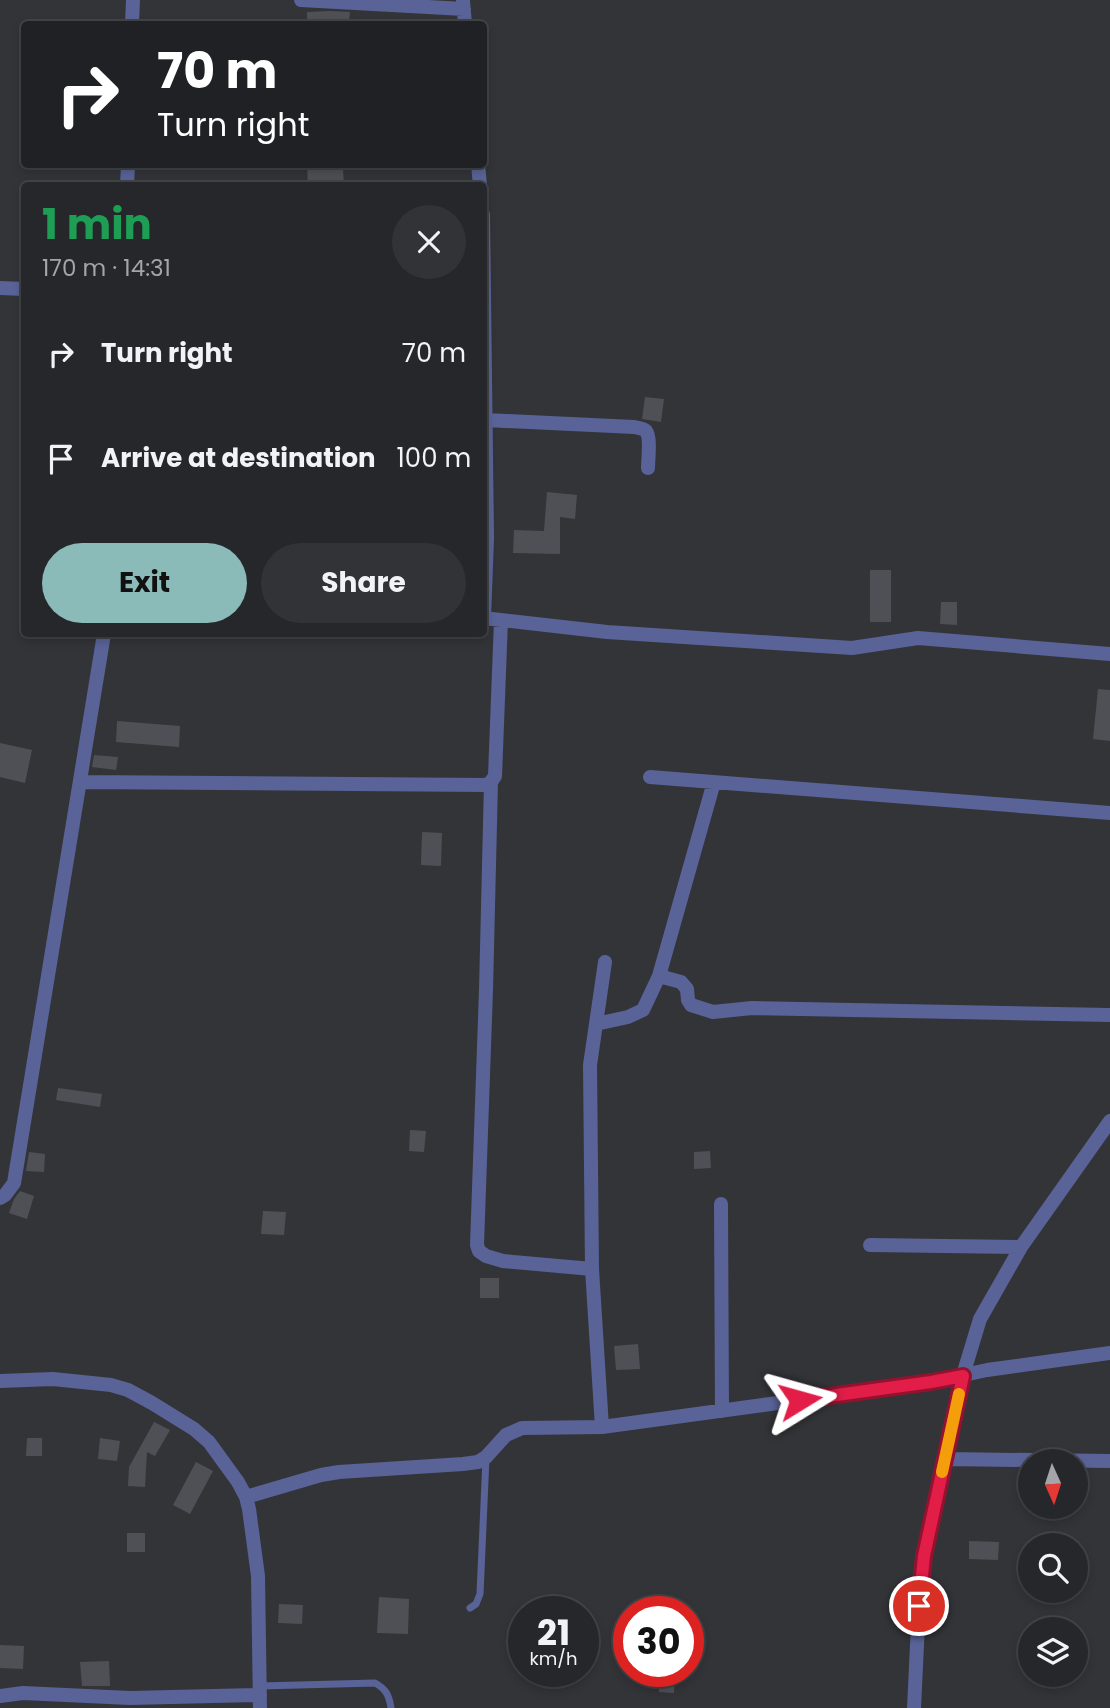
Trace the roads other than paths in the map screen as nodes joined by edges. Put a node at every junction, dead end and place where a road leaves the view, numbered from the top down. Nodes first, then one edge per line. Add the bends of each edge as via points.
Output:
1 (133, 0) edge
2 (300, 0) edge
3 (464, 4) edge
4 (132, 21) edge
5 (0, 288) edge
6 (21, 289) edge
7 (487, 420) edge
8 (648, 468) dead end
9 (487, 618) edge
10 (501, 620) junction
11 (104, 637) edge
12 (1110, 654) edge
13 (650, 777) dead end
14 (81, 782) junction
15 (491, 782) junction
16 (714, 782) junction
17 (1110, 813) edge
18 (605, 962) dead end
19 (659, 976) junction
20 (1110, 1015) edge
21 (596, 1024) junction
22 (1110, 1121) edge
23 (0, 1198) edge
24 (721, 1203) dead end
25 (870, 1245) dead end
26 (1021, 1247) junction
27 (592, 1269) junction
28 (1110, 1353) edge
29 (963, 1376) junction
30 (0, 1381) edge
31 (722, 1411) junction
32 (602, 1427) junction
33 (486, 1457) junction
34 (944, 1460) junction
35 (1110, 1461) edge
36 (246, 1497) junction
37 (470, 1608) dead end
38 (0, 1696) edge
39 (260, 1696) edge
40 (391, 1708) edge
41 (914, 1708) edge

1 - 4 street
2 - 3 street
5 - 6 street
7 - 8 street via 642,429 648,438
9 - 10 street
10 - 12 street via 607,632 852,648 918,638
10 - 15 street via 495,776
11 - 14 street
13 - 16 street
14 - 15 street
14 - 23 street via 14,1183
15 - 27 street via 477,1245 485,1256 503,1261
16 - 17 street
16 - 19 street
18 - 21 street
19 - 20 street via 681,982 691,1005 713,1012
19 - 21 street via 643,1010
21 - 27 street via 590,1065
22 - 26 street
24 - 31 street
25 - 26 street
26 - 29 street via 980,1319
27 - 32 street
28 - 29 street
29 - 31 street
29 - 34 street
30 - 36 street via 53,1379 128,1390 209,1442
31 - 32 street
32 - 33 street via 522,1428 506,1435
33 - 36 street via 463,1464 339,1472
33 - 37 lane via 480,1594
34 - 35 street
34 - 41 street via 920,1582
36 - 39 street via 258,1576
38 - 39 street
39 - 40 lane via 375,1683 389,1696

